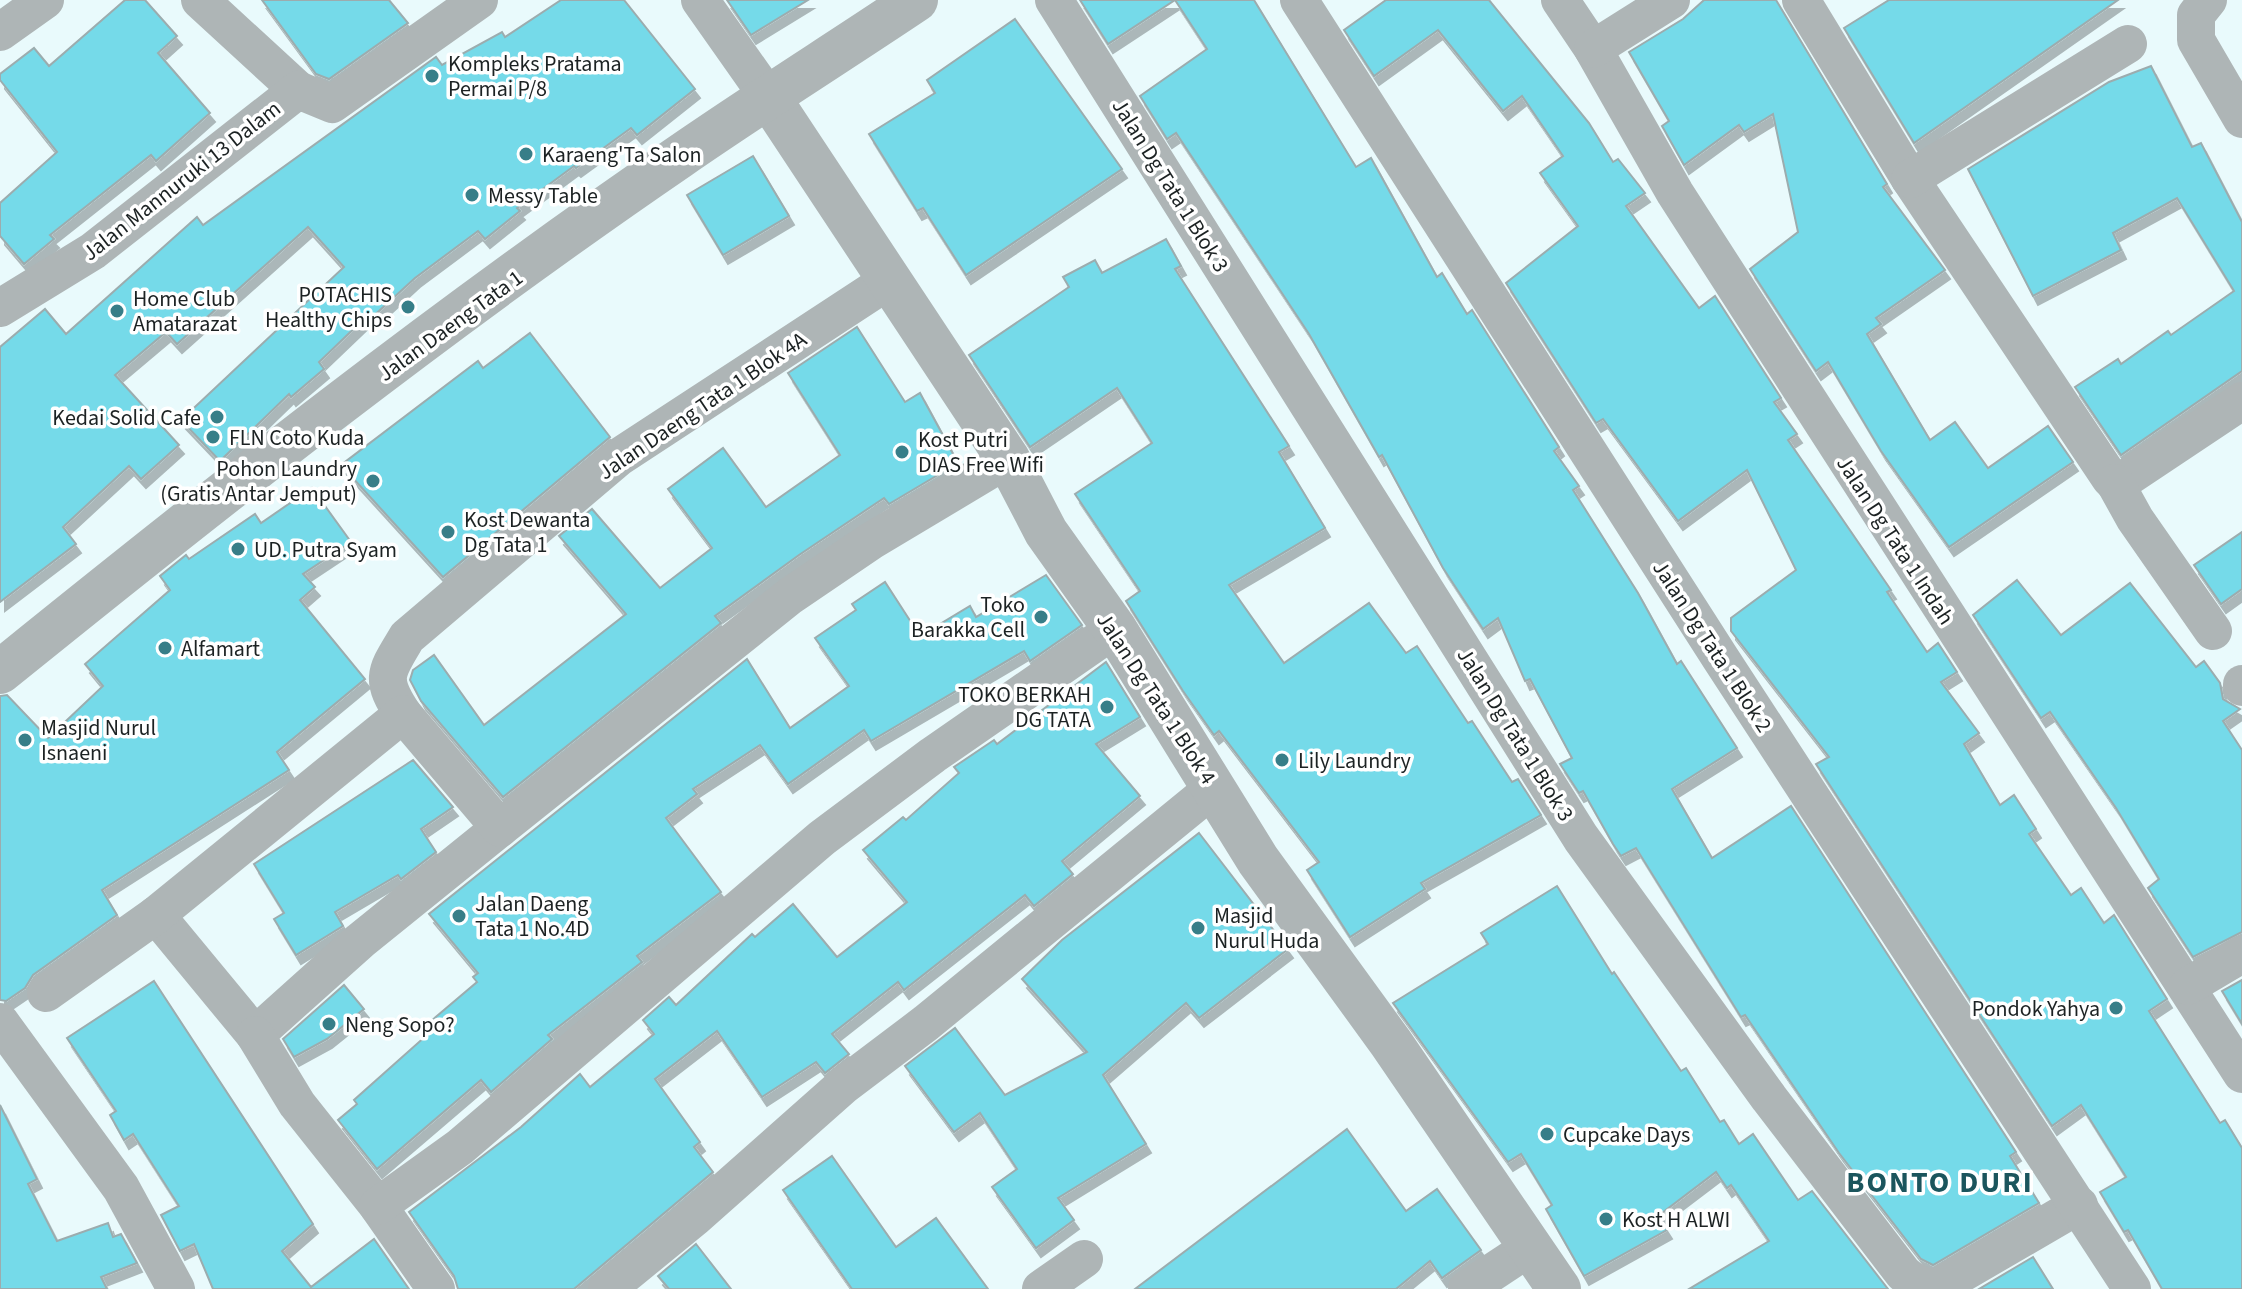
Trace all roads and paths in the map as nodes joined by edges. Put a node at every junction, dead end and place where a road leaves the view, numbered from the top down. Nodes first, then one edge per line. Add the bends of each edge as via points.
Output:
1 (45, 0) edge
2 (200, 0) edge
3 (700, 0) edge
4 (916, 0) edge
5 (1054, 0) edge
6 (1299, 0) edge
7 (1560, 0) edge
8 (1671, 0) edge
9 (1801, 0) edge
10 (2208, 0) edge
11 (464, 4) edge
12 (0, 32) edge
13 (2128, 44) dead end
14 (1593, 49) junction
15 (298, 90) junction
16 (769, 98) junction
17 (2242, 119) edge
18 (1910, 179) junction
19 (888, 281) junction
20 (0, 308) edge
21 (2242, 401) edge
22 (1008, 459) junction
23 (2115, 483) junction
24 (1115, 629) junction
25 (2213, 631) dead end
26 (0, 672) edge
27 (403, 714) junction
28 (1215, 787) junction
29 (500, 828) junction
30 (156, 915) junction
31 (2242, 954) edge
32 (2188, 986) junction
33 (46, 993) dead end
34 (0, 1022) edge
35 (255, 1035) junction
36 (2242, 1074) edge
37 (2079, 1205) junction
38 (378, 1206) junction
39 (1529, 1248) junction
40 (1084, 1259) dead end
41 (176, 1289) edge
42 (436, 1289) edge
43 (607, 1289) edge
44 (1041, 1289) edge
45 (1467, 1289) edge
46 (1559, 1289) edge
47 (2132, 1289) edge

1 - 12 street
2 - 15 street
3 - 16 street
4 - 16 street, Jalan Daeng Tata 1
5 - 37 street, Jalan Dg Tata 1 Blok 3 via 1581,838 1903,1273 1933,1289
6 - 37 street, Jalan Dg Tata 1 Blok 2
7 - 14 street, Jalan Dg Tata 1 Indah
8 - 14 street
9 - 18 street
10 - 17 street via 2196,15 2196,40
11 - 15 street, Jalan Mannuruki 13 Dalam via 332,104
13 - 18 street
14 - 32 street, Jalan Dg Tata 1 Indah via 1675,193
15 - 20 street, Jalan Mannuruki 13 Dalam via 93,251
16 - 19 street, Jalan Dg Tata 1 Blok 4
16 - 26 street, Jalan Daeng Tata 1 via 416,348
18 - 23 street
19 - 22 street, Jalan Dg Tata 1 Blok 4
19 - 27 street, Jalan Daeng Tata 1 Blok 4A via 619,457 407,637 386,676 386,689
21 - 23 street
22 - 24 street, Jalan Dg Tata 1 Blok 4 via 1046,532
22 - 29 street via 790,596
23 - 25 street
24 - 28 street, Jalan Dg Tata 1 Blok 4
24 - 38 street via 822,838 495,1118
27 - 29 street
27 - 30 street
28 - 39 street, Jalan Dg Tata 1 Blok 4 via 1258,860 1391,1043
28 - 43 street via 844,1085
29 - 35 street via 360,941
30 - 33 street
30 - 35 street
31 - 32 street
32 - 36 street, Jalan Dg Tata 1 Indah
34 - 41 street via 121,1188
35 - 38 street via 297,1104
37 - 47 street, Jalan Dg Tata 1 Blok 2
38 - 42 street
39 - 45 street
39 - 46 street, Jalan Dg Tata 1 Blok 4
40 - 44 street

